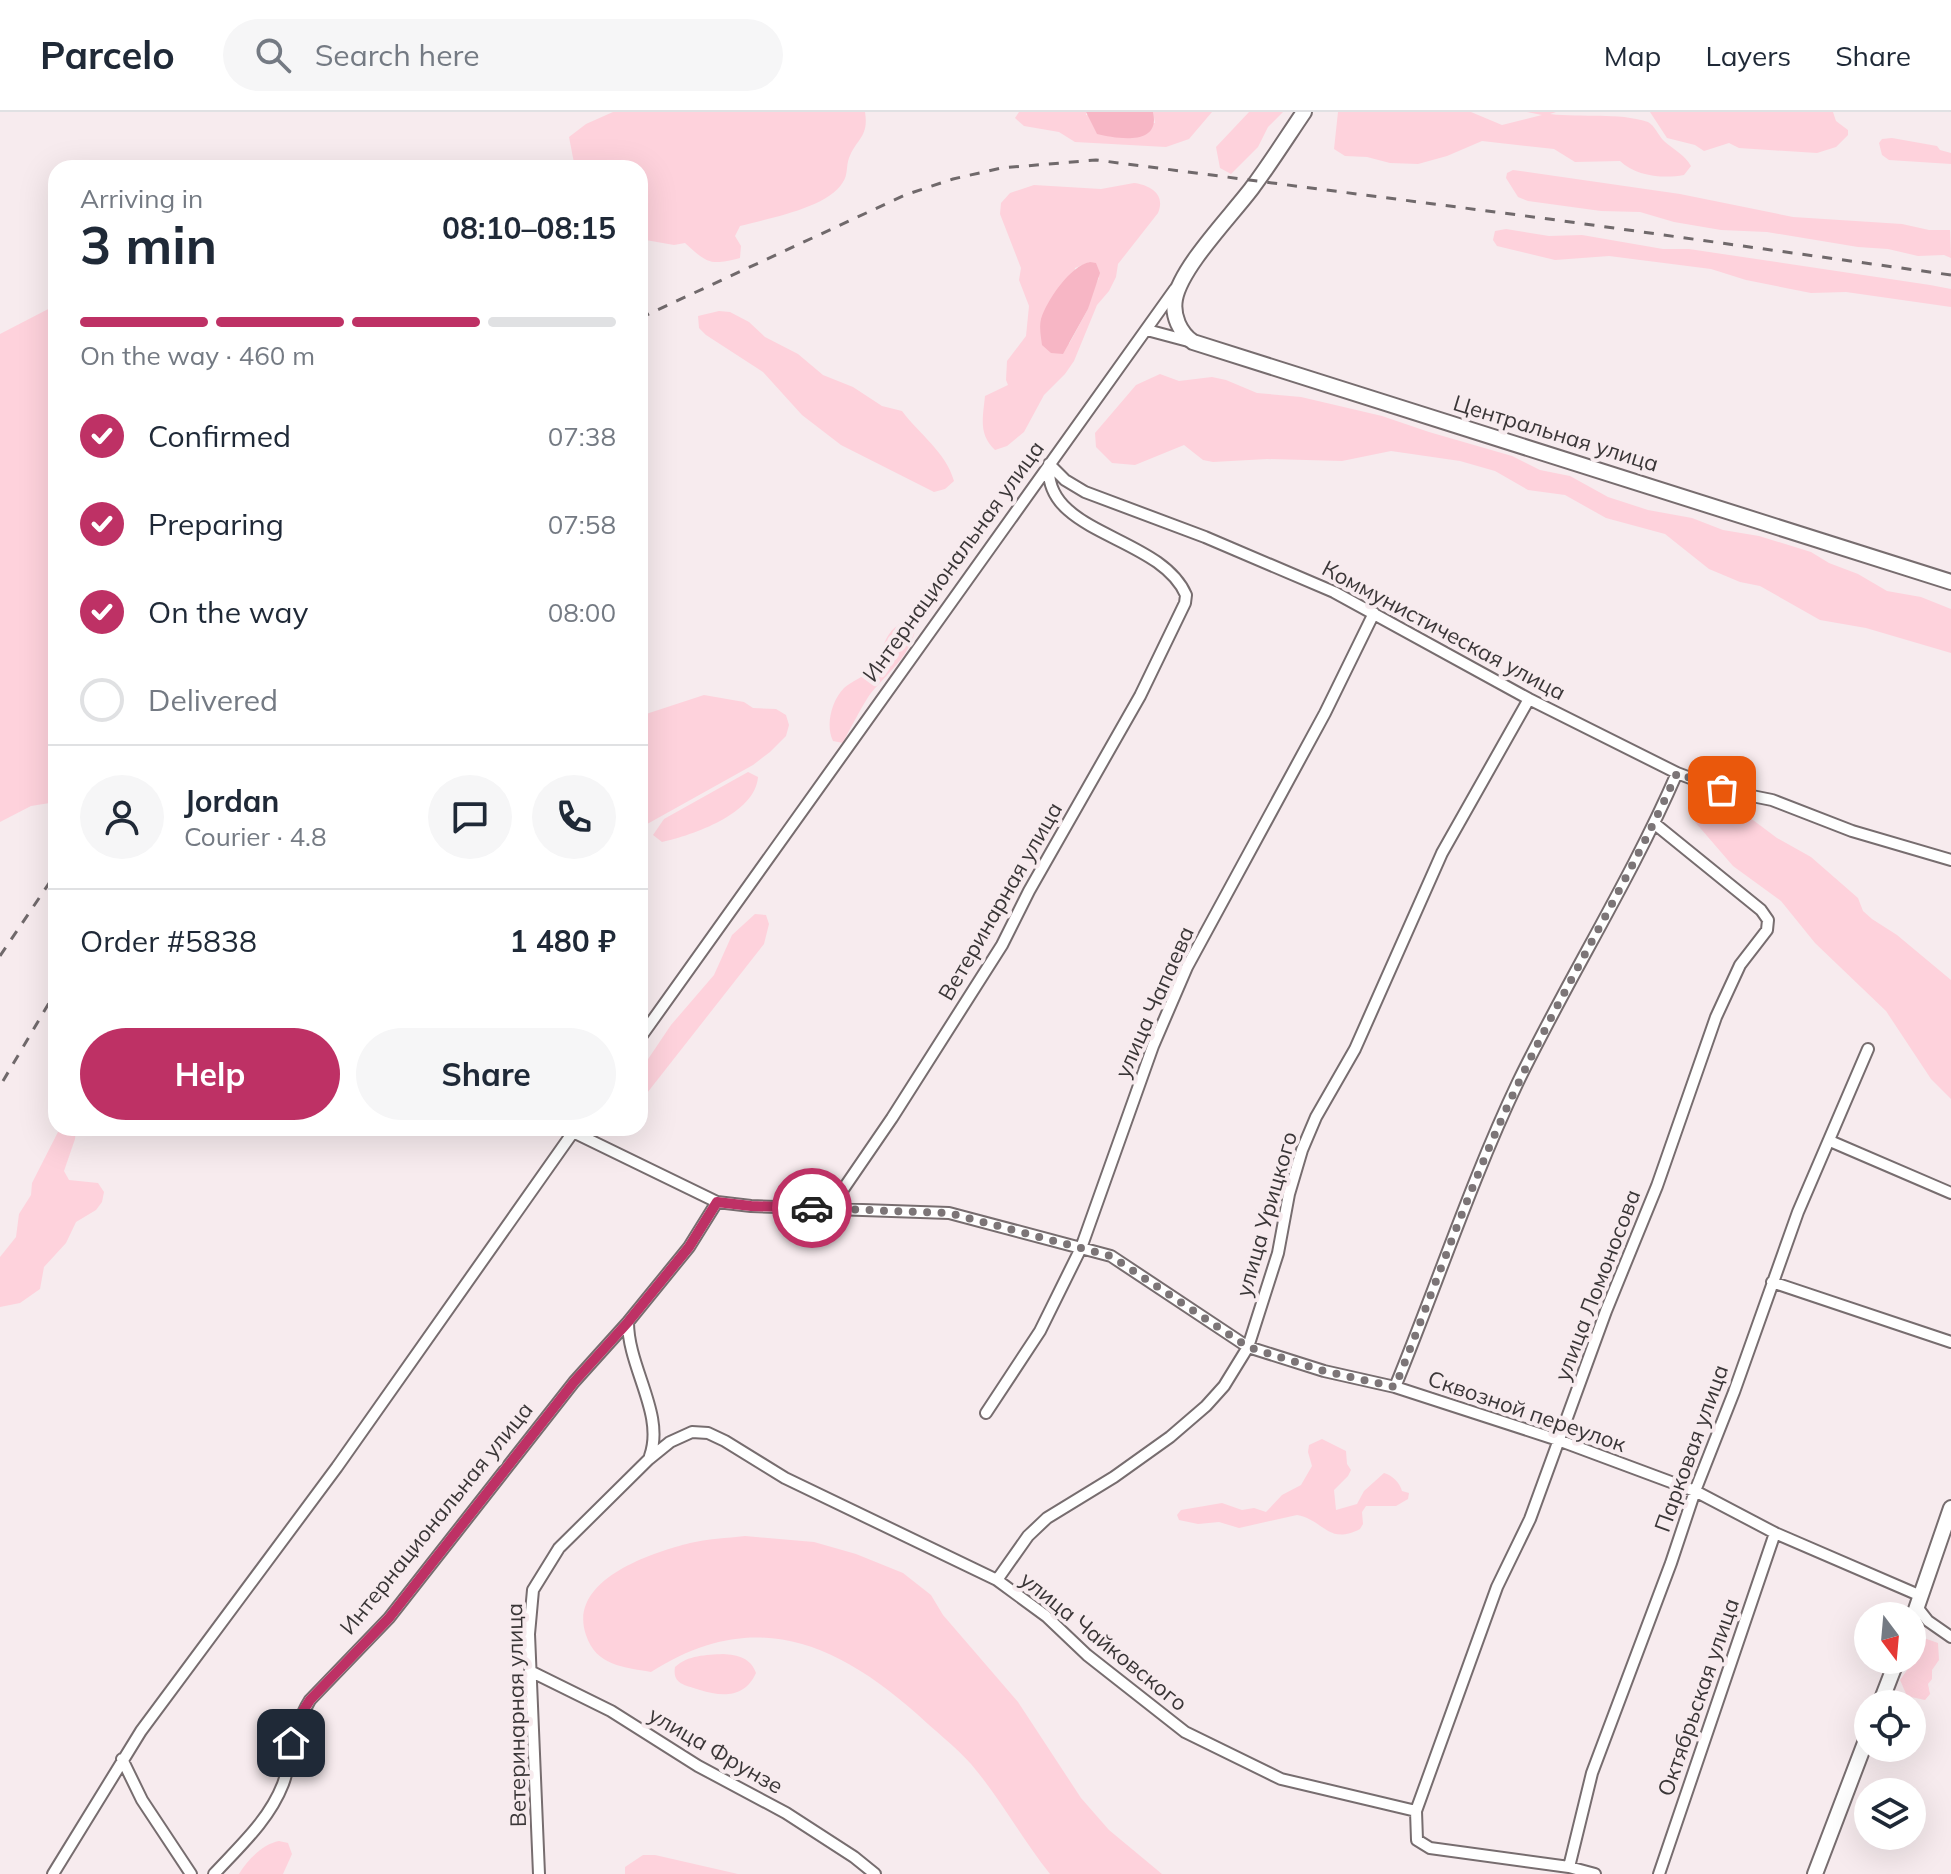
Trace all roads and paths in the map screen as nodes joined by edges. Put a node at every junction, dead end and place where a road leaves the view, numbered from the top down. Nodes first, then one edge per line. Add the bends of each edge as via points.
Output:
1 (1304, 112) edge
2 (1183, 277) junction
3 (1147, 330) junction
4 (1193, 342) junction
5 (1049, 464) junction
6 (1951, 582) edge
7 (1374, 613) junction
8 (1529, 699) junction
9 (1677, 773) junction
10 (1655, 824) junction
11 (1951, 860) edge
12 (648, 1027) edge
13 (1868, 1049) dead end
14 (570, 1136) edge
15 (586, 1136) edge
16 (1830, 1141) junction
17 (1951, 1193) edge
18 (717, 1202) junction
19 (831, 1207) junction
20 (1081, 1248) junction
21 (1772, 1282) junction
22 (628, 1322) junction
23 (1951, 1342) edge
24 (1248, 1347) junction
25 (1395, 1387) junction
26 (986, 1413) dead end
27 (692, 1432) joint
28 (1558, 1440) junction
29 (649, 1459) junction
30 (1695, 1491) junction
31 (1951, 1508) edge
32 (1775, 1533) junction
33 (997, 1580) junction
34 (1906, 1602) edge
35 (1919, 1602) edge
36 (1926, 1619) edge
37 (1951, 1637) edge
38 (530, 1671) junction
39 (122, 1759) junction
40 (1858, 1762) edge
41 (1416, 1811) junction
42 (1569, 1867) junction
43 (53, 1874) edge
44 (191, 1874) edge
45 (214, 1874) edge
46 (539, 1874) edge
47 (875, 1874) edge
48 (1595, 1874) edge
49 (1659, 1874) edge
50 (1815, 1874) edge

1 - 2 street, Интернациональная улица
2 - 3 street, Интернациональная улица
2 - 4 street via 1175,310 1182,331
3 - 4 street, Центральная улица
3 - 5 street, Интернациональная улица
4 - 6 street, Центральная улица
5 - 7 street, Коммунистическая улица via 1085,492 1277,567
5 - 12 street, Интернациональная улица
5 - 19 street, Ветеринарная улица via 1048,481 1056,501 1171,571 1186,595 1185,603 1140,696 1002,945
7 - 8 street, Коммунистическая улица
7 - 20 street, улица Чапаева via 1187,967
8 - 9 street, Коммунистическая улица
8 - 24 street, улица Урицкого via 1442,853 1355,1049 1316,1117 1302,1150 1278,1253
9 - 10 street
9 - 11 street, Коммунистическая улица
10 - 25 street via 1519,1080 1476,1175
10 - 28 street, улица Ломоносова via 1761,910 1767,930 1740,965 1716,1017
13 - 16 street, Парковая улица
14 - 39 street via 337,1467
15 - 18 street, Сквозной переулок
16 - 17 street
16 - 21 street, Парковая улица
18 - 19 street, Сквозной переулок
18 - 22 street, Интернациональная улица via 689,1247
19 - 20 street, Сквозной переулок via 949,1213
20 - 24 street, Сквозной переулок via 1111,1256
20 - 26 street, улица Чапаева via 1040,1331
21 - 23 street
21 - 30 street, Парковая улица
22 - 29 street via 630,1351 652,1417
22 - 45 street, Интернациональная улица via 574,1382 389,1618 310,1700 300,1716 277,1798 256,1830
24 - 25 street, Сквозной переулок
24 - 33 street, улица Урицкого via 1206,1406 1114,1477 1047,1518
25 - 28 street, Сквозной переулок
27 - 29 street, Ветеринарная улица
27 - 33 street, улица Чайковского via 725,1441 785,1478
28 - 30 street, Сквозной переулок
28 - 41 street, улица Ломоносова via 1530,1519 1497,1587
29 - 38 street, Ветеринарная улица via 559,1548 533,1590
30 - 32 street, Сквозной переулок
30 - 42 street, Парковая улица via 1592,1773
31 - 35 street
32 - 34 street, Сквозной переулок
32 - 49 street, Октябрьская улица
33 - 41 street, улица Чайковского via 1185,1732 1281,1779
36 - 37 street, Сквозной переулок
38 - 46 street, Ветеринарная улица
38 - 47 street, улица Фрунзе via 611,1711 786,1813
39 - 43 street
39 - 44 street
40 - 50 street
41 - 42 street via 1417,1840 1430,1848
42 - 48 street

